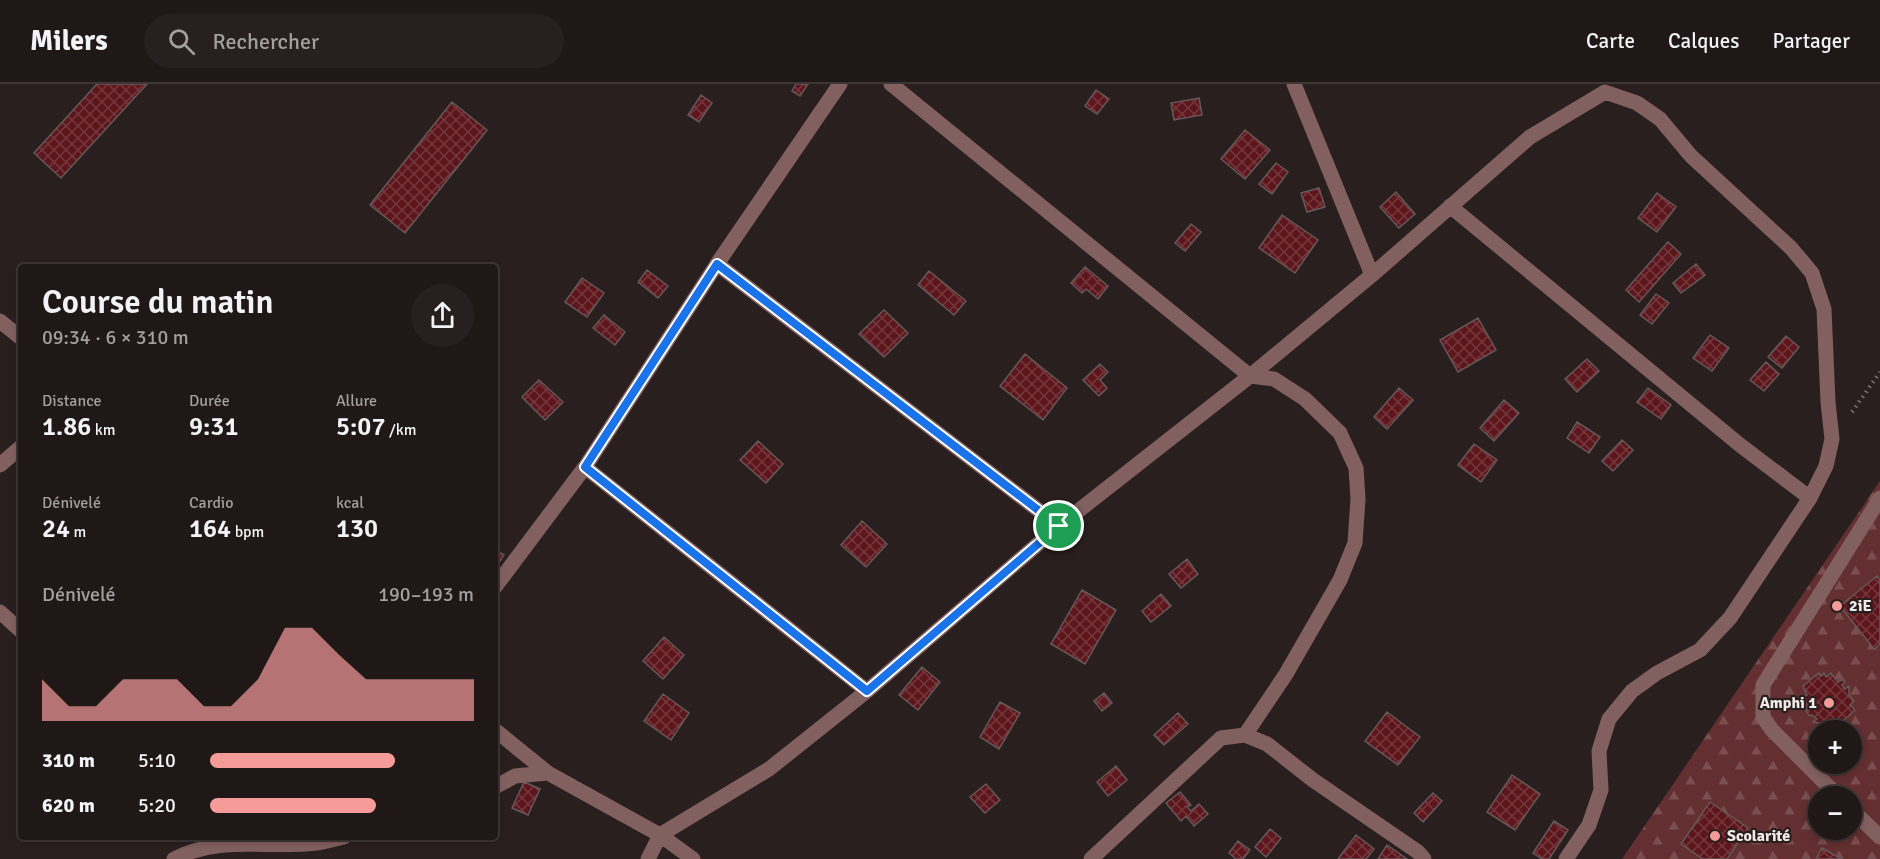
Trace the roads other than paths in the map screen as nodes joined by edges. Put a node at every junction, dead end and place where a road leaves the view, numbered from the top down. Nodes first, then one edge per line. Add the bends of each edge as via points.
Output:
1 (840, 84) edge
2 (891, 84) edge
3 (1294, 84) edge
4 (1603, 88) edge
5 (1450, 206) junction
6 (717, 264) junction
7 (1372, 275) junction
8 (0, 321) edge
9 (18, 336) edge
10 (1250, 376) junction
11 (18, 450) edge
12 (0, 465) edge
13 (585, 467) junction
14 (1810, 498) junction
15 (1880, 498) edge
16 (1059, 526) junction
17 (498, 583) edge
18 (0, 612) edge
19 (18, 628) edge
20 (867, 691) junction
21 (498, 732) edge
22 (1245, 735) junction
23 (548, 773) junction
24 (498, 785) edge
25 (1828, 786) edge
26 (1862, 820) edge
27 (660, 835) junction
28 (1880, 837) edge
29 (330, 840) edge
30 (257, 841) edge
31 (174, 859) edge
32 (648, 859) edge
33 (693, 859) edge
34 (1091, 859) edge
35 (1424, 859) edge
36 (1566, 859) edge

1 - 6 street
2 - 10 street
3 - 7 street
4 - 5 street via 1530,137
4 - 14 street via 1637,103 1660,119 1691,156 1791,248 1812,273 1824,309 1832,439 1826,466
5 - 7 street
5 - 14 street
6 - 13 street
6 - 16 street
7 - 10 street
8 - 9 street
10 - 16 street
10 - 22 street via 1274,379 1305,399 1340,433 1356,468 1358,499 1355,543 1340,580 1286,674
11 - 12 street
13 - 17 street
13 - 20 street
14 - 36 street via 1730,618 1700,650 1632,691 1609,719 1599,751 1601,790 1589,825
15 - 25 street via 1763,685 1763,717
16 - 20 street
18 - 19 street
20 - 27 street via 769,769
21 - 23 street
22 - 34 street via 1221,738
22 - 35 street via 1267,744
23 - 24 street via 515,776
23 - 27 street
26 - 28 street
27 - 32 street
27 - 33 street
29 - 30 street
30 - 31 street via 190,851

